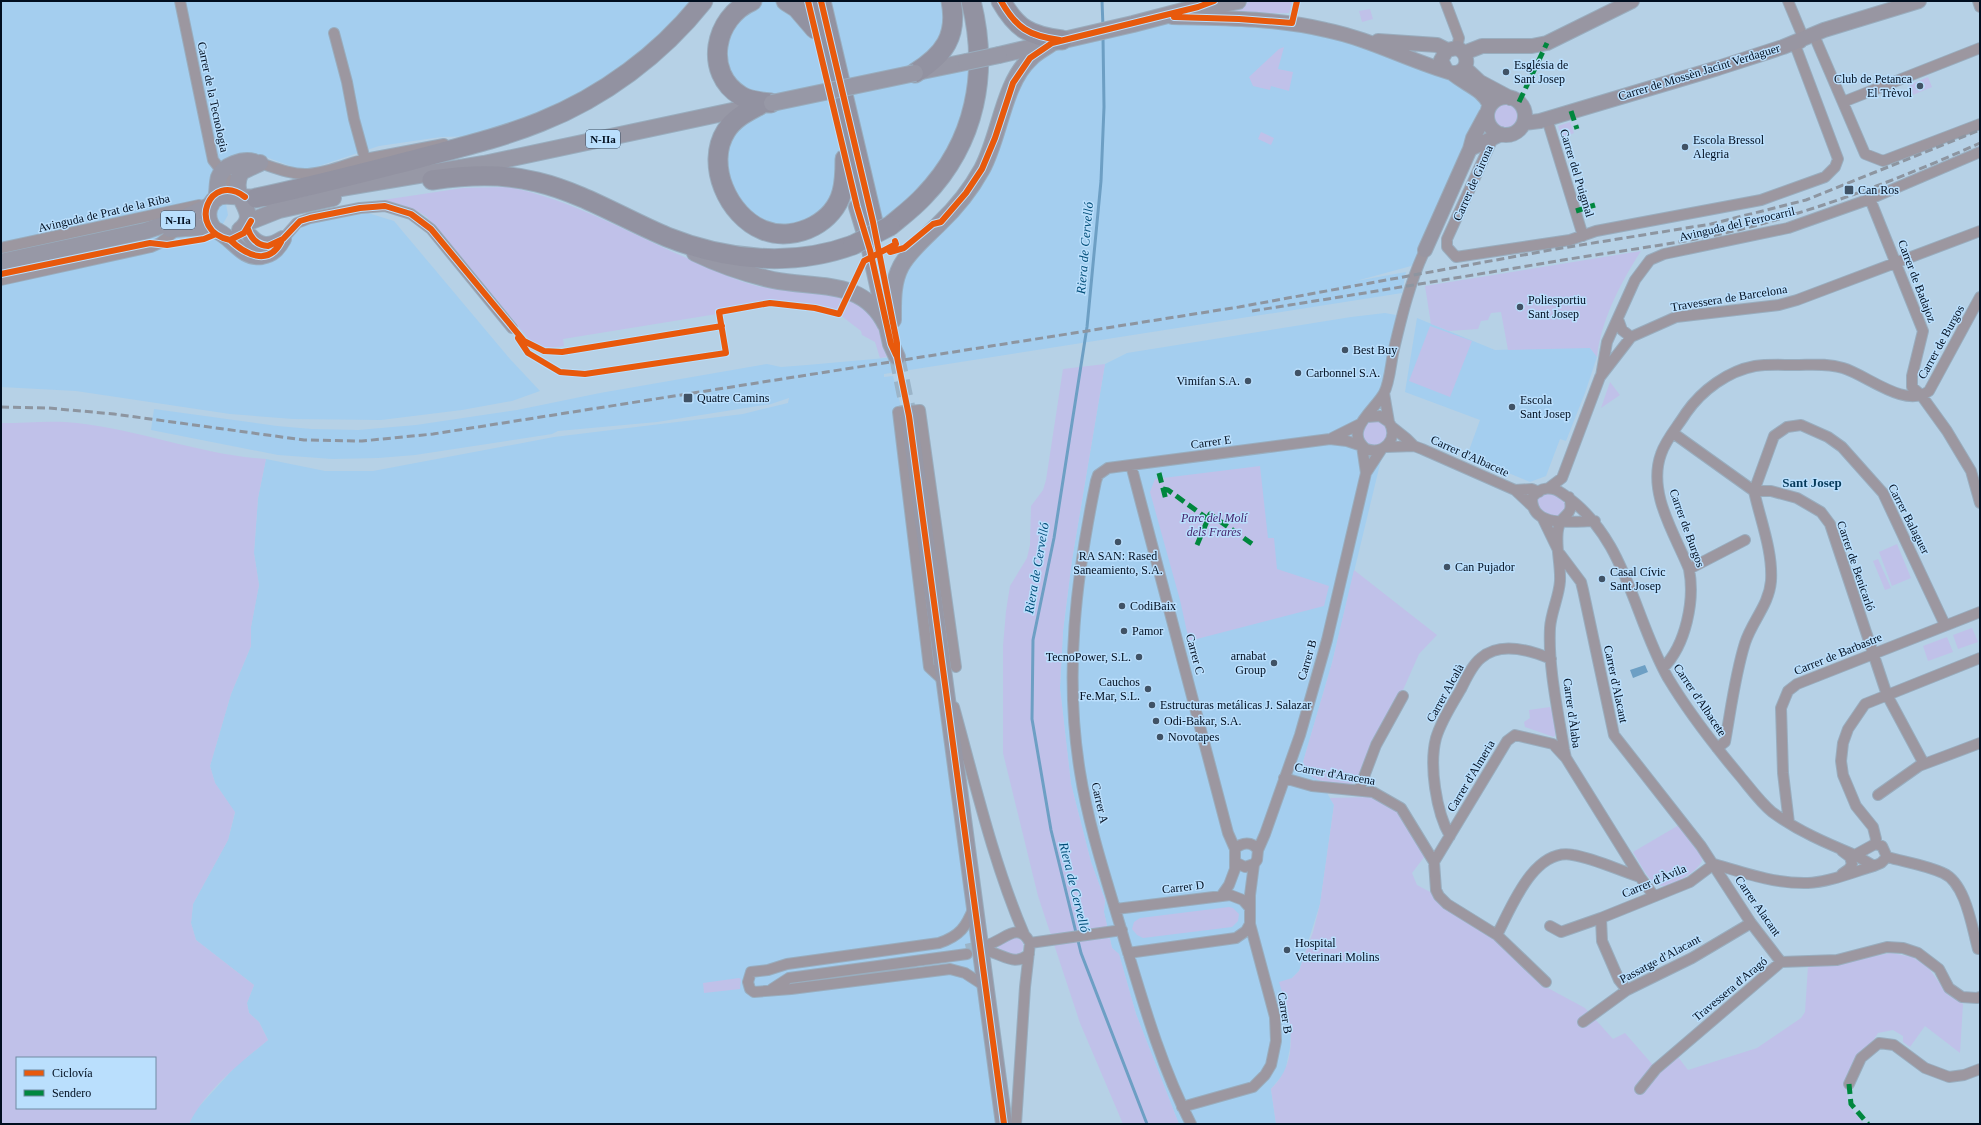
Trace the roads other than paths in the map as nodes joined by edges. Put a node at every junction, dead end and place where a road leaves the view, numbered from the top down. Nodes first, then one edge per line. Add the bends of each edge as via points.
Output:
1 (180, 1) edge
2 (703, 1) edge
3 (752, 1) edge
4 (786, 1) edge
5 (808, 1) edge
6 (821, 1) edge
7 (950, 1) edge
8 (971, 1) edge
9 (1001, 1) edge
10 (1214, 1) edge
11 (1238, 1) edge
12 (1445, 1) edge
13 (1632, 1) edge
14 (1788, 1) edge
15 (1919, 1) edge
16 (1978, 1) edge
17 (1616, 4) edge
18 (1198, 7) junction
19 (1980, 7) edge
20 (1162, 16) junction
21 (815, 29) junction
22 (334, 33) dead end
23 (1354, 37) junction
24 (1063, 40) junction
25 (1802, 41) junction
26 (1980, 48) edge
27 (1456, 50) junction
28 (1454, 71) junction
29 (915, 72) junction
30 (1510, 98) junction
31 (1843, 102) junction
32 (766, 104) junction
33 (1488, 110) junction
34 (1547, 119) junction
35 (1524, 123) junction
36 (1980, 124) edge
37 (1497, 136) junction
38 (478, 143) junction
39 (1470, 149) junction
40 (1980, 152) edge
41 (365, 159) junction
42 (845, 159) junction
43 (260, 163) junction
44 (484, 164) junction
45 (222, 172) junction
46 (432, 180) junction
47 (244, 195) junction
48 (1870, 199) junction
49 (213, 202) junction
50 (857, 207) joint
51 (882, 224) junction
52 (178, 229) junction
53 (248, 230) junction
54 (144, 231) junction
55 (1980, 231) edge
56 (219, 232) junction
57 (1583, 236) junction
58 (668, 237) junction
59 (283, 239) junction
60 (1, 248) edge
61 (1425, 250) joint
62 (1450, 252) joint
63 (253, 256) junction
64 (1, 262) edge
65 (1896, 264) junction
66 (1, 280) edge
67 (1980, 297) edge
68 (1618, 318) junction
69 (890, 322) junction
70 (512, 328) dead end
71 (1631, 337) junction
72 (1600, 377) junction
73 (1384, 393) junction
74 (1920, 396) junction
75 (909, 416) tunnel mouth
76 (1364, 420) junction
77 (1391, 424) junction
78 (1673, 433) junction
79 (1330, 439) junction
80 (1362, 446) junction
81 (1414, 446) junction
82 (1384, 449) junction
83 (1131, 465) junction
84 (1975, 471) edge
85 (1366, 473) junction
86 (1098, 475) joint
87 (1562, 478) junction
88 (1550, 487) junction
89 (1515, 490) junction
90 (1754, 491) junction
91 (1539, 492) junction
92 (1567, 496) junction
93 (1980, 503) edge
94 (1532, 506) junction
95 (1543, 519) junction
96 (1561, 521) junction
97 (1575, 521) junction
98 (1595, 521) junction
99 (1557, 534) junction
100 (1745, 540) dead end
101 (1560, 554) junction
102 (1689, 569) junction
103 (1560, 582) junction
104 (1581, 582) junction
105 (1980, 612) edge
106 (1945, 625) junction
107 (940, 652) junction
108 (1872, 654) junction
109 (1980, 658) edge
110 (1551, 659) junction
111 (956, 667) dead end
112 (1663, 668) junction
113 (944, 681) junction
114 (1887, 695) junction
115 (1403, 696) dead end
116 (1558, 742) junction
117 (1980, 744) edge
118 (1717, 748) junction
119 (1924, 764) junction
120 (1284, 778) junction
121 (1359, 790) junction
122 (1878, 795) dead end
123 (1789, 823) junction
124 (1450, 836) junction
125 (1872, 846) junction
126 (1235, 849) junction
127 (1839, 849) junction
128 (1258, 850) junction
129 (1855, 855) junction
130 (1887, 856) junction
131 (1236, 862) junction
132 (1434, 862) junction
133 (1254, 864) junction
134 (1714, 864) junction
135 (1874, 866) junction
136 (1839, 876) junction
137 (1640, 877) junction
138 (1222, 895) junction
139 (1654, 896) junction
140 (974, 907) junction
141 (1250, 908) junction
142 (1116, 909) junction
143 (1601, 918) junction
144 (1751, 923) junction
145 (1250, 924) junction
146 (1550, 926) dead end
147 (1117, 930) junction
148 (1024, 934) junction
149 (1497, 935) junction
150 (1030, 943) junction
151 (1978, 949) dead end
152 (1128, 953) junction
153 (1029, 954) junction
154 (1782, 962) junction
155 (768, 970) junction
156 (1546, 982) dead end
157 (985, 986) junction
158 (771, 990) junction
159 (1627, 990) junction
160 (1980, 997) edge
161 (1583, 1022) dead end
162 (1980, 1069) edge
163 (1849, 1084) dead end
164 (1640, 1089) dead end
165 (1182, 1107) junction
166 (1004, 1124) edge
167 (1016, 1124) edge
168 (1191, 1124) edge

1 - 45 street, Carrer de la Tecnologia via 213,160
2 - 38 highway via 665,42 636,68 600,92 540,122
3 - 32 highway via 732,14 720,34 718,61 724,80 730,87 742,97
4 - 21 highway via 797,8
5 - 21 highway
6 - 51 highway
7 - 29 highway via 952,25 948,42 943,51
8 - 51 highway via 979,38 980,64 976,96 965,132 948,167 937,182 910,210
9 - 24 highway via 1012,19 1024,29 1038,36
10 - 18 main road
11 - 18 main road via 1206,8
12 - 27 street via 1459,38
13 - 17 street
14 - 25 street
15 - 25 street, Carrer de Mossèn Jacint Verdaguer
16 - 19 street
17 - 27 street via 1547,43
18 - 20 main road
20 - 23 street via 1279,22
20 - 24 main road
21 - 42 highway
22 - 41 street
23 - 27 street via 1389,43 1437,45
23 - 28 street
24 - 29 main road, N-IIa, bridge
24 - 69 main road via 1030,58 1018,74 990,153 966,193 900,267
25 - 31 street
25 - 34 street, Carrer de Mossèn Jacint Verdaguer
25 - 57 street, Avinguda del Ferrocarril via 1838,159 1826,177 1761,200 1596,231
26 - 31 street
27 - 28 street via 1467,61
27 - 28 street via 1441,60
28 - 30 street
28 - 33 street via 1463,82 1484,94
29 - 32 main road, N-IIa, bridge
30 - 33 street via 1498,99
30 - 35 street via 1519,102 1522,107
31 - 36 street via 1865,154 1883,160
32 - 42 highway via 744,114 732,123 722,138 718,156 724,188 736,208 755,226 768,232 783,234 820,223 833,211 842,192
32 - 44 main road, N-IIa
33 - 37 street via 1492,129
33 - 39 street, Carrer de Girona
34 - 35 street, Carrer de Mossèn Jacint Verdaguer
34 - 57 street, Carrer del Puigmal
35 - 37 street, Carrer de Mossèn Jacint Verdaguer via 1512,134
37 - 39 street, Carrer de Girona
37 - 62 street, Carrer de Girona via 1447,239
38 - 41 street via 429,146
38 - 47 highway via 301,189
39 - 61 street, Carrer de Girona
40 - 48 street, Avinguda del Ferrocarril
41 - 43 street via 307,174
42 - 50 highway
43 - 45 main road via 249,161 232,165
43 - 47 main road via 241,172 237,181
44 - 46 main road, N-IIa
44 - 47 main road, N-IIa via 276,198
45 - 47 street, Carrer de la Tecnologia
45 - 49 main road
46 - 53 main road, N-IIa via 292,206
46 - 58 highway via 486,175 536,182 586,199
47 - 49 main road, N-IIa via 223,195
47 - 53 main road
48 - 65 street, Carrer de Badajoz
48 - 68 street, Avinguda del Ferrocarril via 1788,228 1664,254 1650,260 1635,280
49 - 54 main road, N-IIa via 184,218
49 - 56 main road, N-IIa via 208,215 211,226
49 - 60 street, Avinguda de Prat de la Riba
50 - 69 main road
51 - 58 highway, bridge via 853,245 813,256 772,259 719,252
51 - 69 main road
52 - 54 main road, N-IIa
52 - 56 main road, N-IIa via 193,227
52 - 66 street via 151,247
53 - 56 main road, N-IIa
53 - 59 main road via 256,242 264,245 272,245
53 - 63 main road
54 - 64 main road, N-IIa
55 - 65 street, Travessera de Barcelona
56 - 63 main road via 240,250
57 - 62 street, Avinguda del Ferrocarril via 1460,257
58 - 69 main road via 705,257 748,274 779,281 832,287 857,294 875,306
59 - 63 main road via 271,253
59 - 70 street via 297,223 360,208 385,206 412,214 431,229
61 - 73 street, Carrer de Girona via 1408,292
65 - 71 street, Travessera de Barcelona via 1785,304 1676,317
65 - 74 street, Carrer de Badajoz via 1923,331 1912,383
67 - 74 street, Carrer de Burgos via 1929,391
68 - 71 street via 1622,330
68 - 72 street, Avinguda del Ferrocarril via 1607,342
71 - 72 street, Travessera de Barcelona
72 - 87 street, Travessera de Barcelona
73 - 76 street
73 - 77 street
74 - 78 street, Carrer de Burgos via 1902,396 1844,368 1828,364 1755,366 1714,384 1694,402
74 - 84 street, Carrer de Badajoz
75 - 107 main road
76 - 77 street via 1380,416
76 - 79 street, Carrer E
76 - 80 street via 1358,435
77 - 81 street, Carrer d'Albacete
77 - 82 street via 1392,439
78 - 90 street
78 - 102 street, Carrer de Burgos via 1661,453 1657,485 1662,504
79 - 80 street, Carrer E
79 - 83 street, Carrer E
80 - 82 street via 1370,450
80 - 85 street, Carrer B
81 - 82 street, Carrer d'Albacete
81 - 89 street, Carrer d'Albacete
82 - 85 street, Carrer B
83 - 86 street, Carrer E via 1108,468
83 - 126 street, Carrer C via 1228,833
84 - 93 street, Carrer de Badajoz
85 - 120 street, Carrer B via 1327,640 1300,734
86 - 142 street, Carrer A via 1077,586 1073,632 1073,719 1081,778
87 - 88 street
87 - 92 street
88 - 91 street
88 - 92 street, Carrer d'Albacete
89 - 91 street, Carrer d'Albacete via 1532,489
89 - 94 street, Carrer d'Albacete
90 - 106 street, Carrer Balaguer via 1774,436 1786,427 1801,425 1828,437 1842,447 1883,493
90 - 108 street, Carrer de Benicarló via 1771,491 1796,498 1821,512 1830,524
90 - 118 street via 1770,562 1771,582 1767,600 1746,641 1725,742
91 - 94 street via 1532,498
92 - 96 street via 1571,504 1568,515
92 - 98 street, Carrer d'Albacete
94 - 95 street, Carrer d'Albacete
95 - 96 street
95 - 101 street
96 - 97 street
96 - 99 street
97 - 98 street
97 - 99 street
98 - 112 street, Carrer d'Albacete via 1623,570
99 - 101 street
100 - 102 street
101 - 103 street, Carrer d'Àlaba via 1564,574
101 - 104 street, Carrer d'Alacant
102 - 112 street, Carrer de Burgos via 1691,591 1685,624 1676,652
103 - 104 street via 1572,578
103 - 110 street, Carrer d'Àlaba via 1550,627
104 - 134 street, Carrer d'Alacant via 1614,735
105 - 106 street, Carrer de Barbastre
106 - 108 street, Carrer de Barbastre
107 - 113 main road
107 - 148 street via 976,786 1012,906
108 - 114 street, Carrer de Benicarló
108 - 123 street, Carrer de Barbastre via 1797,684 1788,691 1781,708 1783,773
109 - 114 street
110 - 116 street, Carrer d'Àlaba
110 - 124 street, Carrer Alcalà via 1512,648 1481,658 1472,669 1442,724 1434,750 1437,799 1444,826
111 - 113 street via 920,410 898,412 929,666
112 - 118 street, Carrer d'Albacete
113 - 140 main road
114 - 119 street, Carrer de Benicarló
114 - 125 street via 1865,704 1856,716 1843,743 1841,761 1843,775 1856,806 1873,827 1876,839
115 - 121 street via 1376,745
116 - 124 street, Carrer d'Almeria via 1515,735 1507,741
116 - 137 street, Carrer d'Àlaba
117 - 119 street
118 - 123 street, Carrer d'Albacete via 1771,811
119 - 122 street
120 - 121 street, Carrer d'Aracena via 1312,786
120 - 128 street, Carrer B
121 - 132 street, Carrer d'Aracena via 1373,792 1401,808
123 - 127 street, Carrer d'Albacete
124 - 132 street, Carrer d'Almeria
125 - 127 street, Carrer d'Albacete
125 - 129 street
125 - 130 street via 1882,846
126 - 128 street via 1246,843
126 - 131 street
127 - 129 street, Carrer d'Albacete
127 - 136 street via 1850,857 1852,864 1850,869
128 - 133 street, Carrer B
129 - 135 street, Carrer d'Albacete
130 - 135 street
130 - 151 street via 1944,874 1955,883 1966,903
131 - 133 street via 1245,867
131 - 138 street via 1232,877
132 - 149 street, Carrer d'Aracena via 1436,890 1439,896 1447,904
133 - 141 street, Carrer B
134 - 136 street via 1761,878 1808,883
134 - 139 street, Carrer d'Àvila via 1690,882
134 - 144 street, Carrer Alacant
135 - 136 street
137 - 139 street, Carrer d'Àlaba
137 - 149 street via 1572,854 1555,856 1539,865 1529,877
138 - 141 street, Carrer D via 1239,898
138 - 142 street, Carrer D
139 - 143 street, Carrer d'Àvila
140 - 155 street via 962,930 952,938 939,943 787,964
140 - 157 main road
141 - 145 street, Carrer B
142 - 147 street, Carrer A
143 - 146 street, Carrer d'Àvila via 1561,932
143 - 159 street via 1602,941 1619,980
144 - 154 street, Carrer Alacant
144 - 159 street, Passatge d'Alacant via 1692,958
145 - 152 street via 1246,931 1236,938
145 - 165 street, Carrer B via 1274,1017 1276,1041 1271,1064 1265,1076 1253,1087
147 - 150 street
147 - 152 street, Carrer A
148 - 150 street
148 - 153 street via 1012,933 991,948 1016,961
149 - 156 street, Carrer d'Aracena
150 - 153 street
152 - 165 street, Carrer A
153 - 167 street
154 - 160 street, Travessera d'Aragó via 1836,960 1886,948 1903,948 1918,953 1939,969 1949,988 1962,997
154 - 164 street, Travessera d'Aragó via 1656,1069
155 - 158 street via 751,972 748,982 754,992
155 - 158 street via 788,973 966,952 789,978
157 - 158 street via 961,972 941,969
157 - 166 main road
159 - 161 street, Passatge d'Alacant
162 - 163 street via 1949,1077 1925,1068 1894,1045 1879,1043 1861,1058
165 - 168 street, Carrer A

